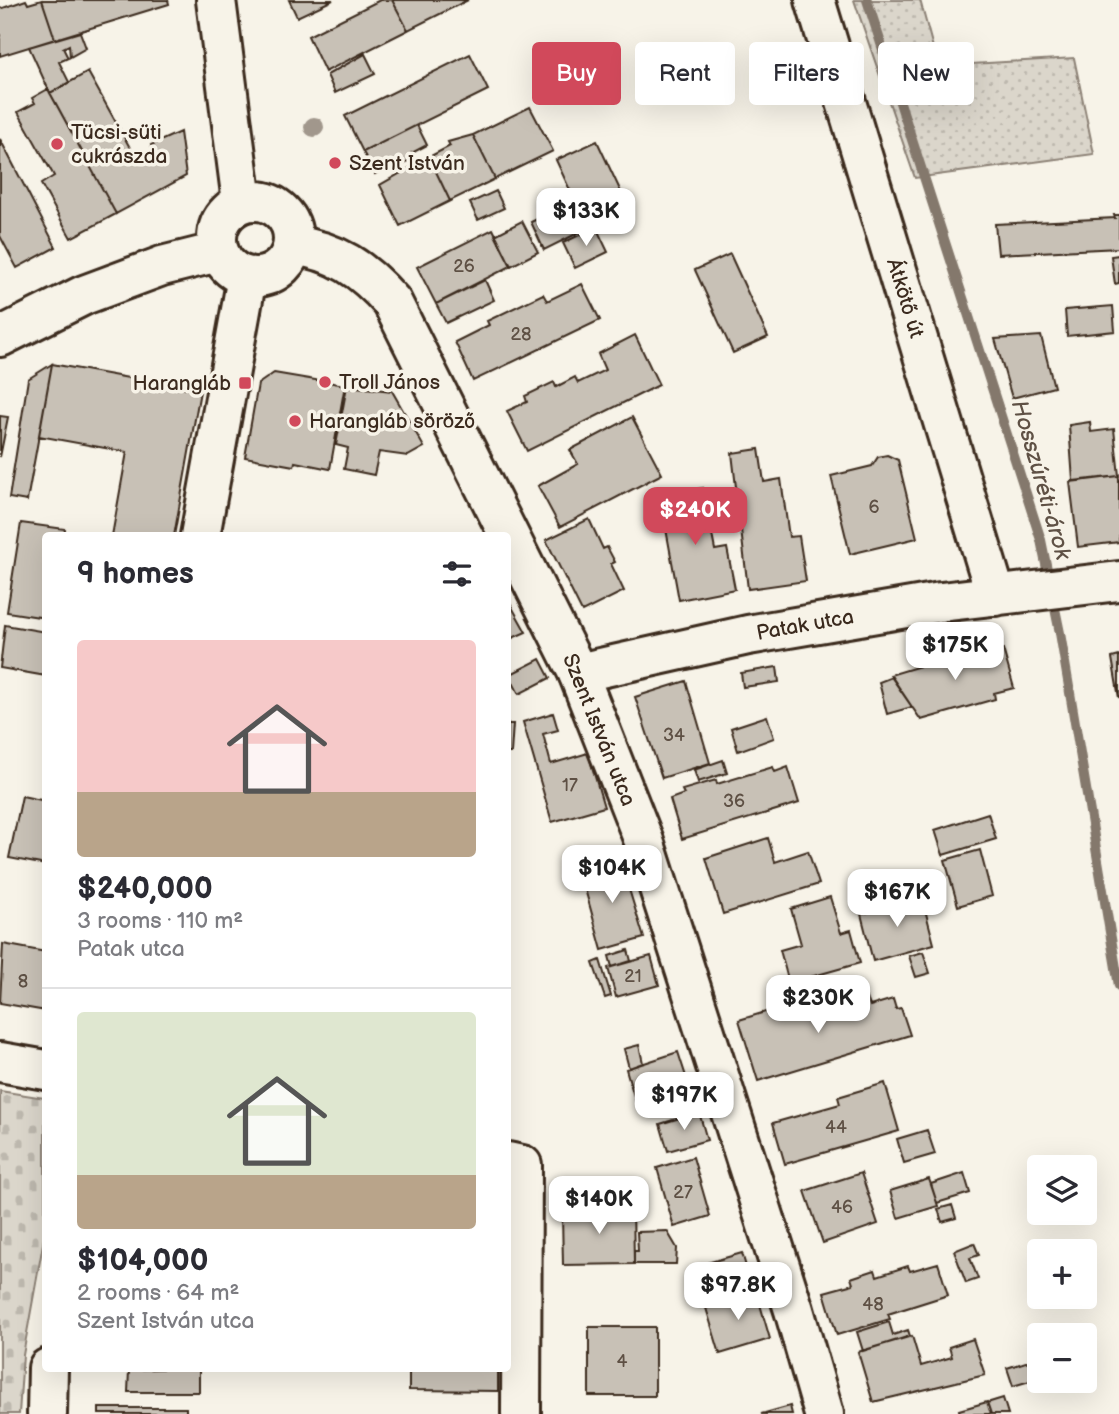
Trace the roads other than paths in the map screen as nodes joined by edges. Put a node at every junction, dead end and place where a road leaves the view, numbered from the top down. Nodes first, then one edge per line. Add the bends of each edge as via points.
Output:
1 (216, 0) edge
2 (816, 0) edge
3 (243, 202) junction
4 (293, 245) junction
5 (218, 252) junction
6 (247, 277) junction
7 (0, 337) edge
8 (201, 532) edge
9 (507, 532) edge
10 (511, 539) edge
11 (1119, 581) edge
12 (996, 596) junction
13 (578, 673) junction
14 (0, 1062) edge
15 (42, 1069) edge
16 (511, 1163) edge
17 (48, 1372) edge
18 (47, 1414) edge
19 (521, 1414) edge
20 (824, 1414) edge

1 - 3 street
2 - 12 street, Átkötő út
3 - 4 street via 268,202 279,210 293,232
3 - 5 street via 223,216 217,228
4 - 6 street via 271,274
4 - 9 street, Szent István utca via 337,256 366,273 392,302
5 - 6 street via 235,272
5 - 7 street via 162,266 84,295
6 - 8 street
10 - 13 street, Szent István utca
11 - 12 street, Patak utca
12 - 13 street, Patak utca via 748,635
13 - 20 street, Szent István utca via 644,841
14 - 15 street
16 - 19 street via 522,1165
17 - 18 street

